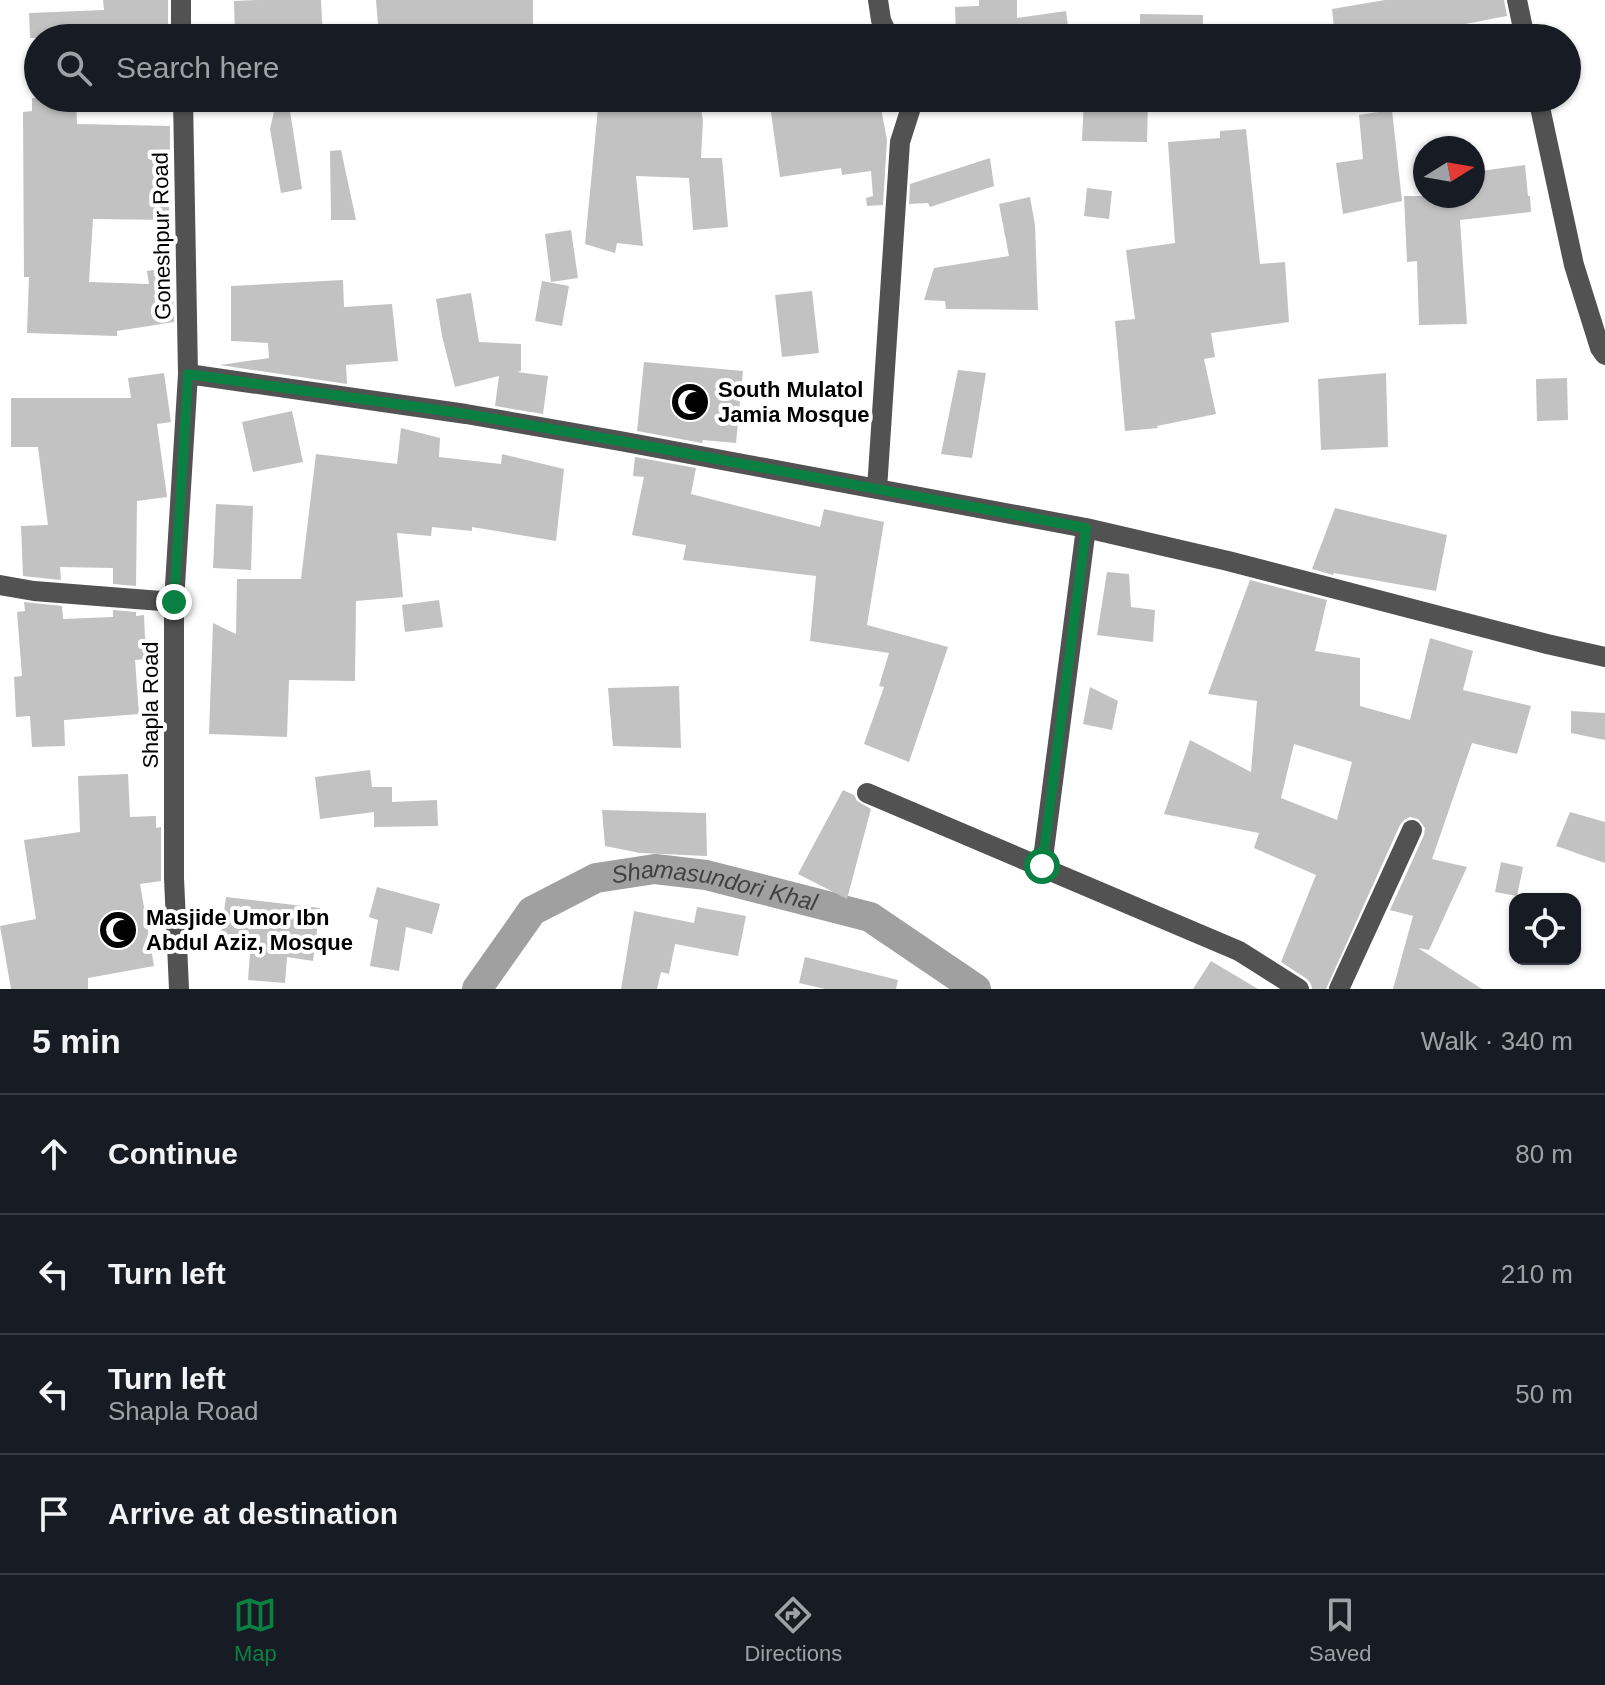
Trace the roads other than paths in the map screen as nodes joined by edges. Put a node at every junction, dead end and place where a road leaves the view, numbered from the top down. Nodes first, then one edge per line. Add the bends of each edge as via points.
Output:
1 (181, 0) edge
2 (878, 0) edge
3 (1517, 0) edge
4 (181, 24) edge
5 (883, 24) edge
6 (1522, 24) edge
7 (183, 112) edge
8 (910, 112) edge
9 (1541, 112) edge
10 (1605, 355) edge
11 (188, 374) junction
12 (877, 489) junction
13 (1086, 528) junction
14 (0, 585) edge
15 (174, 602) junction
16 (1605, 657) edge
17 (867, 793) dead end
18 (1412, 830) dead end
19 (1042, 866) junction
20 (179, 989) edge
21 (1299, 989) edge
22 (1339, 989) edge

1 - 4 street
2 - 5 street
3 - 6 street
7 - 11 street, Goneshpur Road
8 - 12 street via 900,142
9 - 10 street via 1574,265
11 - 12 street via 466,414
11 - 15 street, Shapla Road
12 - 13 street
13 - 16 street
13 - 19 street
14 - 15 street
15 - 20 street, Shapla Road
17 - 19 street
18 - 22 street
19 - 21 street via 1239,951

